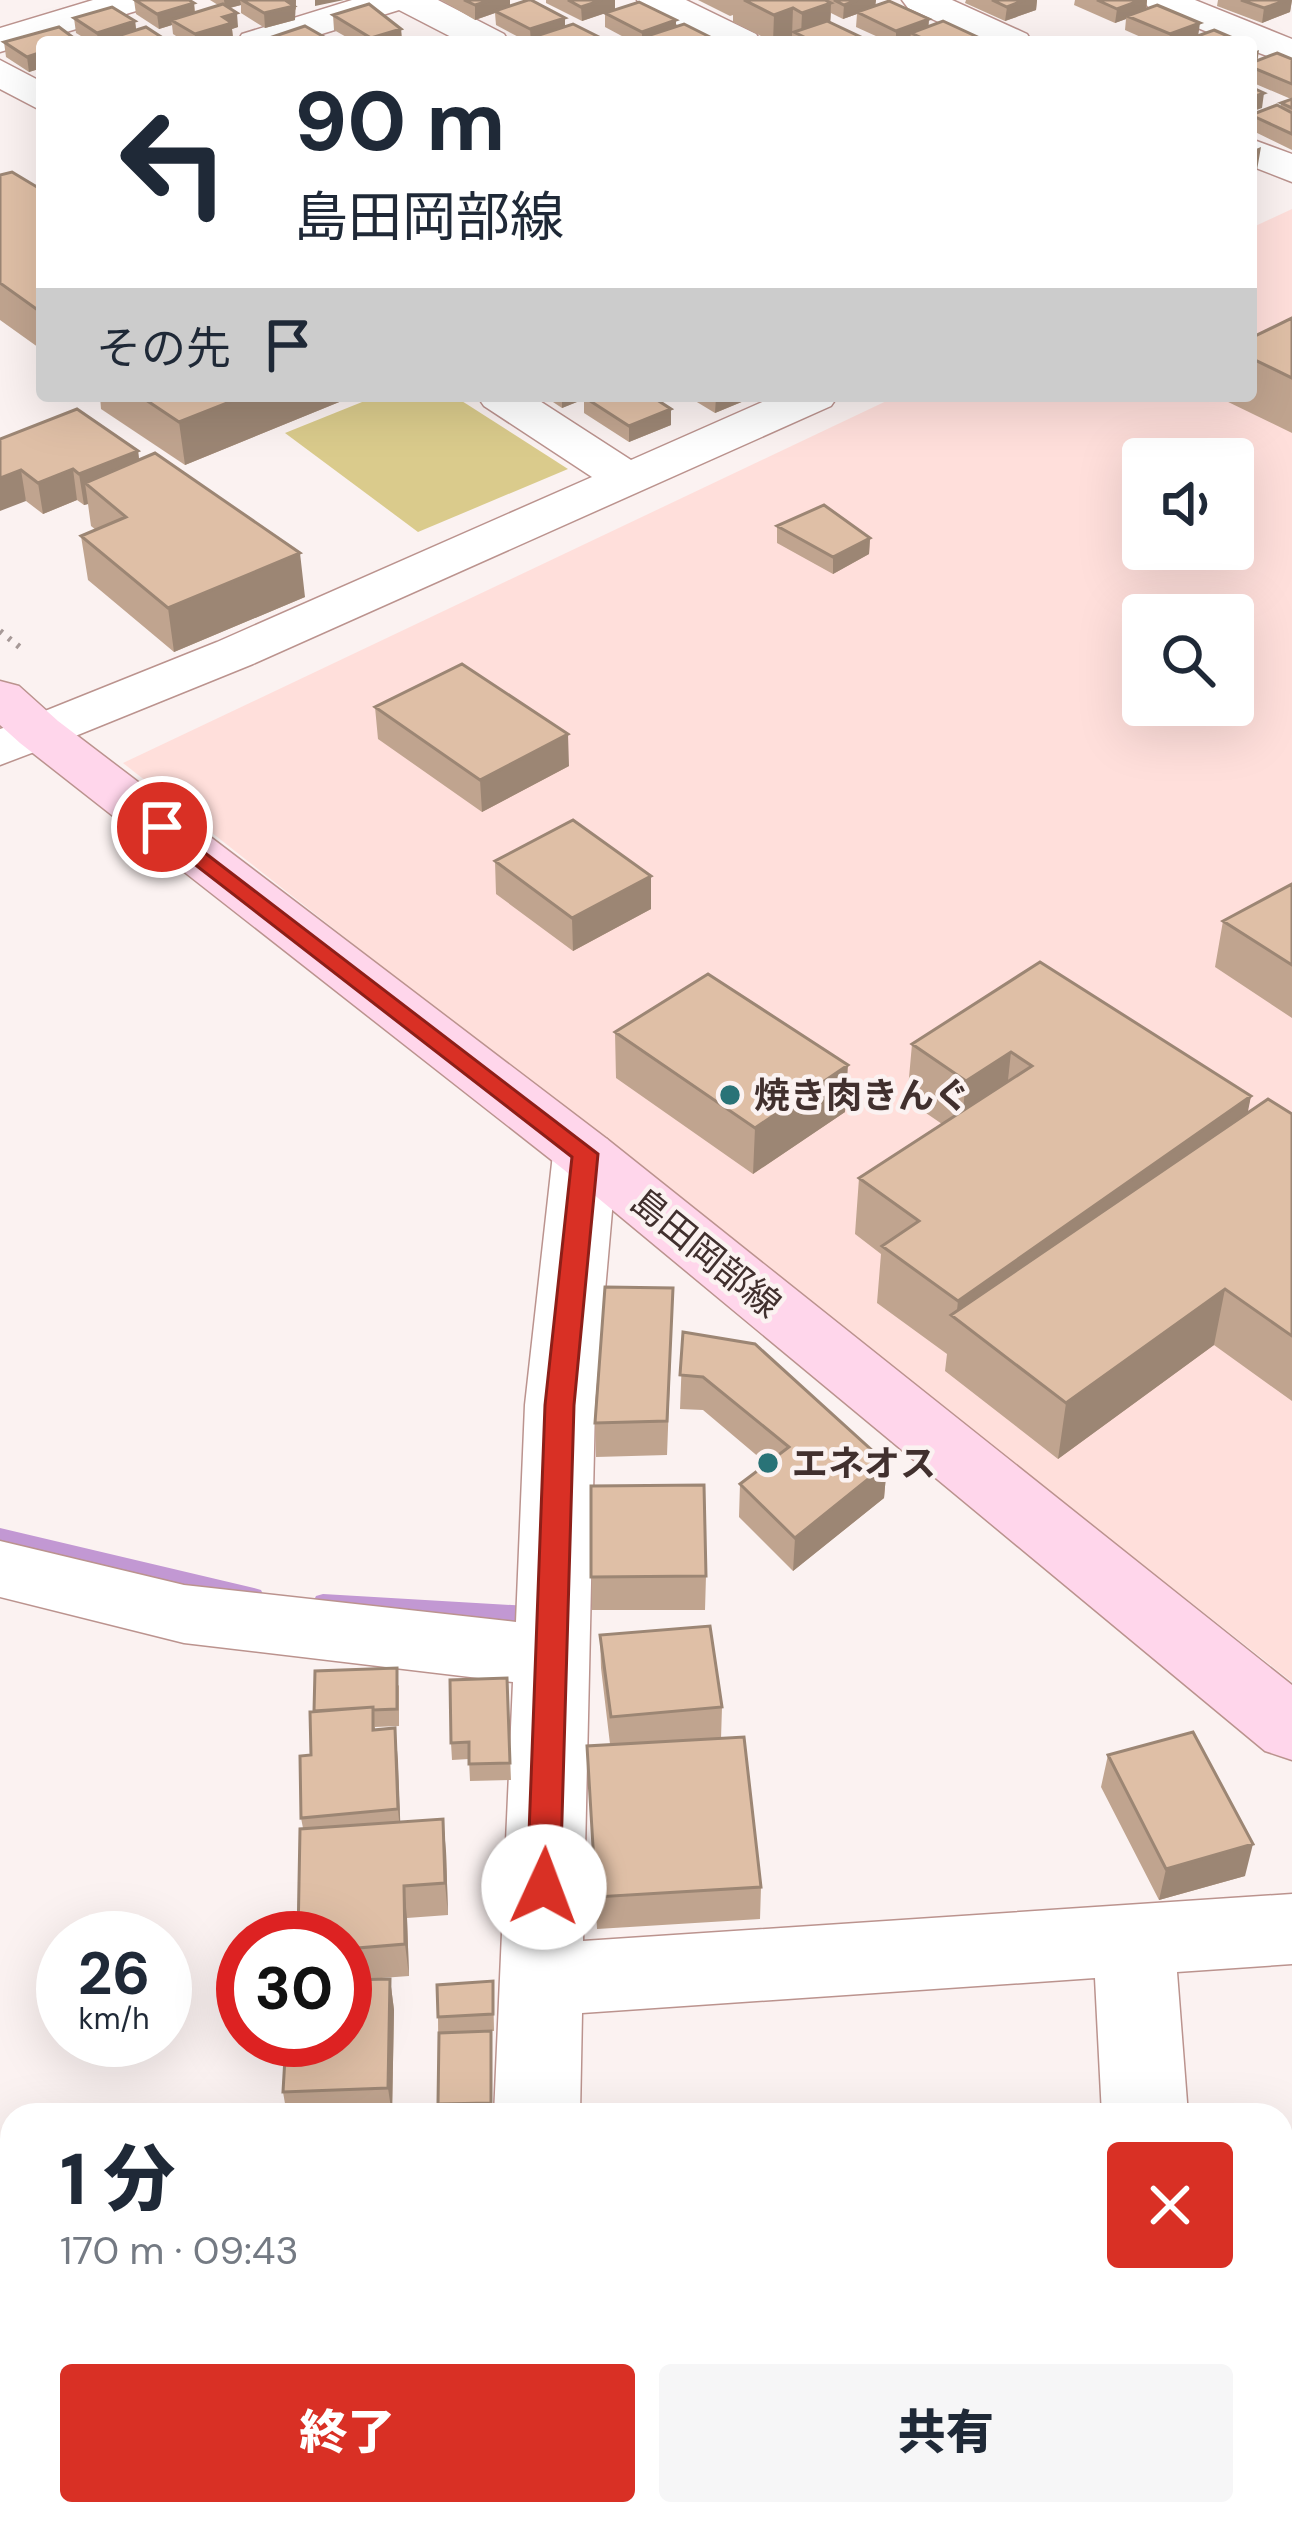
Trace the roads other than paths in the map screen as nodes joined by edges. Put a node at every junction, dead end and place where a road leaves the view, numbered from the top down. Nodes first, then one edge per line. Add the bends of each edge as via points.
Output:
1 (134, 0) edge
2 (391, 0) edge
3 (409, 0) edge
4 (656, 0) edge
5 (921, 0) edge
6 (1162, 0) edge
7 (275, 36) edge
8 (478, 36) edge
9 (730, 36) edge
10 (1000, 36) edge
11 (1250, 36) edge
12 (1257, 39) edge
13 (0, 40) edge
14 (1292, 53) edge
15 (0, 72) edge
16 (36, 95) edge
17 (1257, 154) edge
18 (1292, 170) edge
19 (1292, 182) edge
20 (1257, 197) edge
21 (509, 402) edge
22 (802, 402) edge
23 (629, 480) junction
24 (13, 726) edge
25 (585, 1154) junction
26 (0, 1568) edge
27 (551, 1656) junction
28 (1292, 1729) edge
29 (1292, 1929) edge
30 (1134, 1940) junction
31 (541, 1980) junction
32 (537, 2103) edge
33 (1144, 2103) edge

1 - 13 street
2 - 7 street
3 - 8 street
4 - 9 street
5 - 10 street
6 - 11 street
12 - 14 street
15 - 16 street
17 - 18 street
19 - 20 street
21 - 23 street
22 - 23 street
23 - 24 street via 235,653
24 - 25 main road, 島田岡部線
25 - 27 street via 560,1405
25 - 28 main road, 島田岡部線
26 - 27 street via 184,1614
27 - 31 street
29 - 30 street
30 - 31 street
30 - 33 street
31 - 32 street

